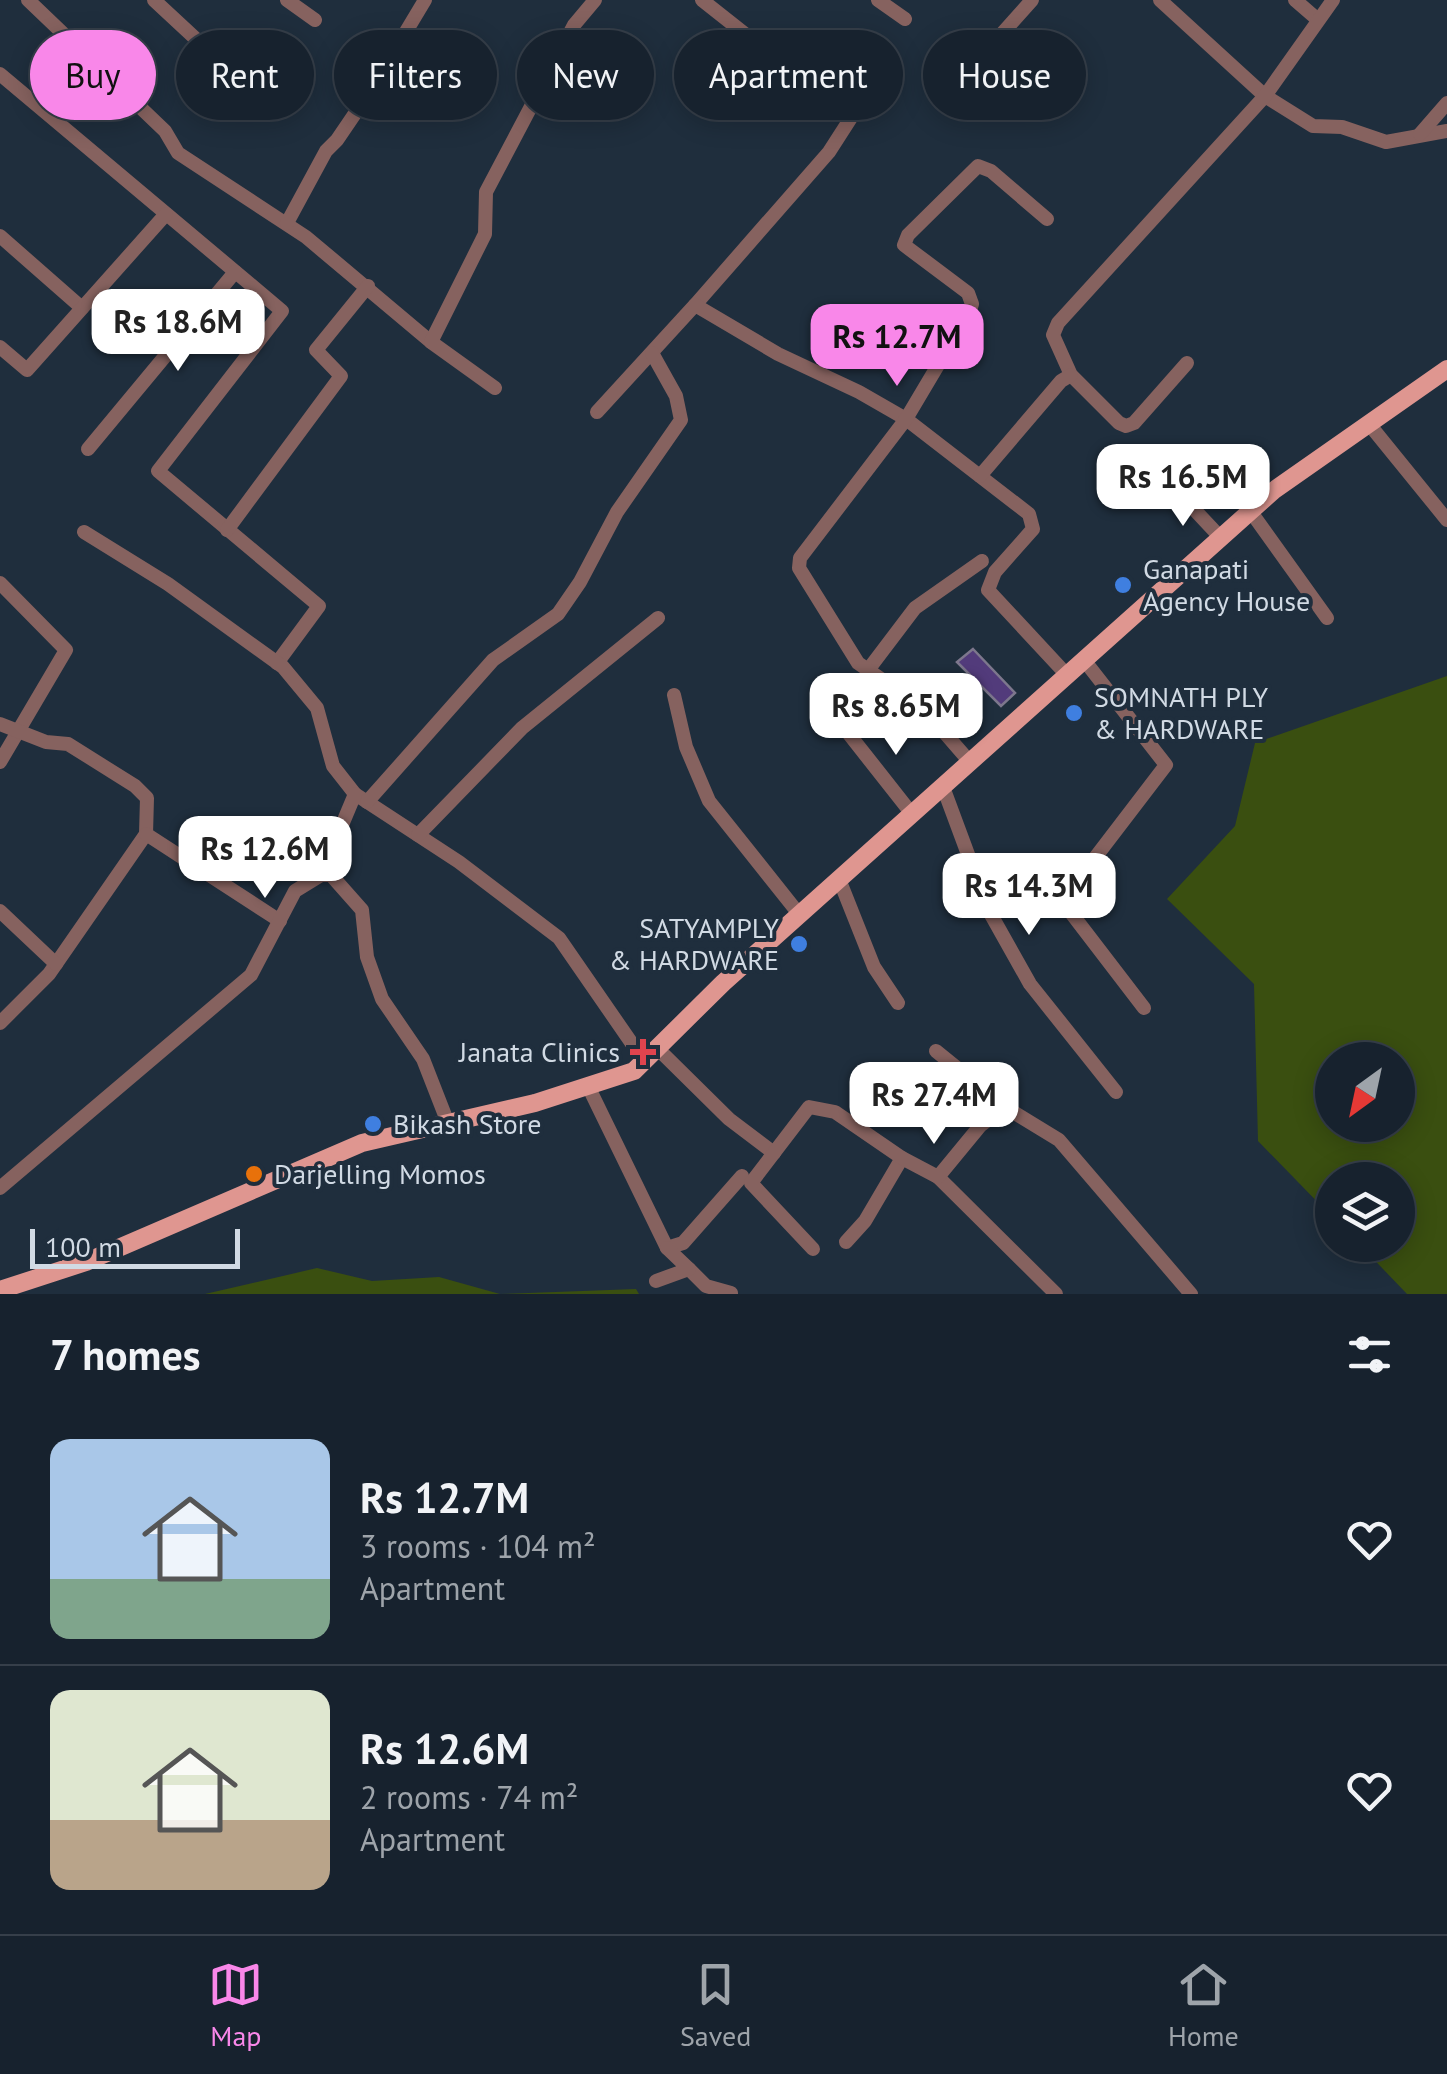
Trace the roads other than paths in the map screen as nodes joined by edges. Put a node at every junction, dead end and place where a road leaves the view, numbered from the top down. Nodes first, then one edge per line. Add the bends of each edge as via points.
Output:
1 (28, 0) edge
2 (154, 0) edge
3 (287, 0) edge
4 (425, 0) edge
5 (595, 0) edge
6 (702, 0) edge
7 (878, 0) edge
8 (1160, 0) edge
9 (1295, 0) edge
10 (1333, 0) edge
11 (1029, 1) edge
12 (904, 19) dead end
13 (1317, 19) junction
14 (315, 20) dead end
15 (186, 30) edge
16 (1005, 30) edge
17 (0, 74) edge
18 (1265, 96) junction
19 (1447, 103) edge
20 (1447, 131) edge
21 (1420, 135) junction
22 (166, 214) junction
23 (1047, 220) dead end
24 (287, 224) junction
25 (0, 236) edge
26 (235, 272) junction
27 (368, 286) junction
28 (695, 305) junction
29 (82, 308) junction
30 (431, 342) junction
31 (0, 347) edge
32 (652, 353) junction
33 (1187, 364) dead end
34 (1447, 368) edge
35 (1071, 374) junction
36 (495, 388) dead end
37 (596, 412) dead end
38 (906, 419) junction
39 (1369, 424) junction
40 (88, 449) dead end
41 (980, 476) junction
42 (1176, 490) dead end
43 (1250, 512) junction
44 (1447, 520) edge
45 (227, 530) junction
46 (84, 532) dead end
47 (1222, 538) junction
48 (982, 561) dead end
49 (0, 583) edge
50 (658, 618) dead end
51 (1327, 618) dead end
52 (1084, 660) junction
53 (277, 663) junction
54 (868, 670) junction
55 (1068, 676) junction
56 (674, 696) dead end
57 (0, 724) edge
58 (845, 729) dead end
59 (19, 732) junction
60 (0, 762) edge
61 (970, 762) junction
62 (943, 786) junction
63 (361, 798) junction
64 (912, 814) junction
65 (146, 834) junction
66 (418, 835) junction
67 (322, 875) junction
68 (839, 879) junction
69 (0, 911) edge
70 (799, 914) junction
71 (280, 921) junction
72 (56, 964) junction
73 (898, 1003) dead end
74 (1144, 1008) dead end
75 (0, 1023) edge
76 (936, 1051) dead end
77 (651, 1054) junction
78 (588, 1086) junction
79 (1116, 1092) dead end
80 (1005, 1107) junction
81 (448, 1123) junction
82 (774, 1153) junction
83 (902, 1158) junction
84 (742, 1176) dead end
85 (938, 1176) junction
86 (0, 1188) edge
87 (846, 1242) dead end
88 (667, 1248) junction
89 (813, 1249) dead end
90 (688, 1270) junction
91 (656, 1281) dead end
92 (0, 1290) edge
93 (731, 1293) edge
94 (1056, 1294) edge
95 (1191, 1294) edge

1 - 24 street via 166,131 178,153
2 - 15 street
3 - 14 street
4 - 24 street via 326,151
5 - 30 street via 574,25 486,192 485,234
6 - 28 street via 856,110 829,152
7 - 12 street
8 - 18 street
9 - 13 street
10 - 13 street
11 - 16 street
13 - 18 street
17 - 22 street
18 - 21 street via 1313,126 1342,127 1386,142
18 - 35 street via 1058,323 1053,334
19 - 21 street
20 - 21 street
22 - 26 street
22 - 29 street
23 - 38 street via 978,166 908,235 904,246 968,293 972,304
24 - 27 street
25 - 29 street
26 - 40 street
26 - 45 street via 282,311 158,471
27 - 30 street
27 - 45 street via 316,350 342,376
28 - 32 street
28 - 38 street
29 - 31 street via 27,370
30 - 36 street
32 - 37 street
32 - 63 street via 681,420 617,512 580,582 558,614 493,660
33 - 35 street via 1126,426
34 - 39 main road
35 - 41 street
38 - 41 street
38 - 54 street via 800,558 846,649
39 - 43 main road
39 - 44 street
41 - 55 street via 1029,514 1033,529 988,590
42 - 47 street
43 - 47 main road
43 - 51 street
45 - 53 street via 319,606
46 - 53 street
47 - 52 main road
48 - 54 street via 916,608
49 - 59 street via 66,650
50 - 66 street via 522,728
52 - 55 main road
52 - 74 street via 1166,765 1062,901
53 - 63 street via 318,708 333,766
54 - 61 street via 924,709
55 - 61 main road
56 - 70 street via 708,801
57 - 59 street
58 - 64 street
59 - 60 street
59 - 65 street via 68,744 135,786 147,798
61 - 62 main road
62 - 64 main road
62 - 79 street via 990,911 1030,984
63 - 66 street
63 - 67 street
64 - 68 main road
65 - 71 street
65 - 72 street
66 - 77 street via 558,938
67 - 71 street via 295,891
67 - 81 street via 331,875 362,910 367,957 382,999 423,1060
68 - 70 main road
68 - 73 street via 874,967
69 - 72 street
70 - 77 main road
71 - 86 street via 251,975
72 - 75 street
76 - 80 street
77 - 78 main road via 634,1071
77 - 82 street
78 - 81 main road
78 - 88 street
80 - 85 street
80 - 95 street via 1059,1140
81 - 92 main road via 362,1143 86,1262
82 - 83 street via 809,1107 835,1112
82 - 89 street via 751,1183
83 - 85 street
83 - 87 street
84 - 88 street via 683,1243
85 - 94 street
88 - 90 street
90 - 91 street
90 - 93 street via 706,1286

